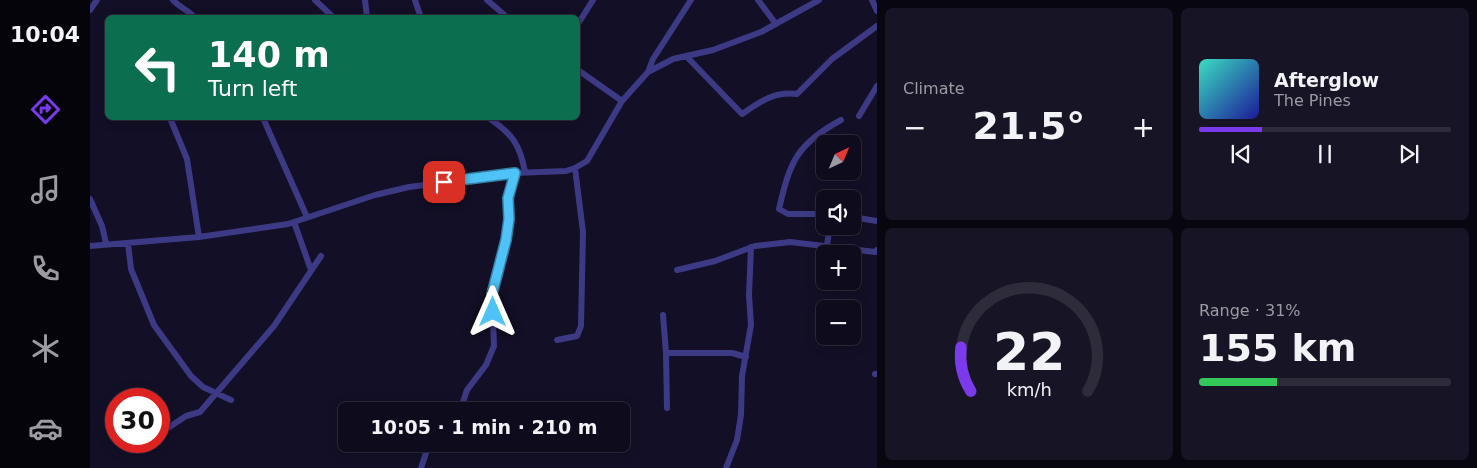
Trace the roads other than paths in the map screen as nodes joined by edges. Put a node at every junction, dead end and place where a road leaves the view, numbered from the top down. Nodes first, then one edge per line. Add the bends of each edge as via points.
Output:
1 (97, 0) edge
2 (173, 0) edge
3 (315, 0) edge
4 (365, 0) edge
5 (415, 0) edge
6 (487, 0) edge
7 (593, 0) edge
8 (691, 0) edge
9 (758, 0) edge
10 (819, 0) edge
11 (872, 0) edge
12 (90, 10) edge
13 (877, 11) edge
14 (192, 15) edge
15 (331, 15) edge
16 (367, 15) edge
17 (420, 15) edge
18 (504, 15) edge
19 (580, 21) edge
20 (776, 24) junction
21 (877, 26) edge
22 (686, 56) junction
23 (580, 71) edge
24 (648, 72) junction
25 (877, 86) edge
26 (622, 101) junction
27 (859, 116) dead end
28 (171, 120) edge
29 (265, 120) edge
30 (492, 120) edge
31 (841, 120) dead end
32 (575, 168) junction
33 (525, 172) junction
34 (515, 173) junction
35 (90, 199) edge
36 (816, 214) edge
37 (307, 217) junction
38 (861, 218) edge
39 (877, 221) edge
40 (294, 222) junction
41 (199, 237) junction
42 (106, 243) junction
43 (128, 243) junction
44 (818, 245) edge
45 (90, 246) edge
46 (751, 248) junction
47 (861, 250) edge
48 (877, 250) edge
49 (321, 256) dead end
50 (311, 270) junction
51 (677, 270) dead end
52 (663, 315) dead end
53 (557, 340) dead end
54 (666, 353) junction
55 (746, 357) junction
56 (216, 393) junction
57 (231, 400) dead end
58 (463, 402) edge
59 (667, 408) dead end
60 (170, 427) edge
61 (426, 452) edge
62 (421, 468) edge
63 (726, 468) edge

1 - 12 street
2 - 14 street
3 - 15 street
4 - 16 street
5 - 17 street
6 - 18 street
7 - 19 street
8 - 24 street via 652,59
9 - 20 street
10 - 20 street
11 - 13 street
20 - 22 street via 713,50
21 - 22 street via 832,59 797,94 785,93 766,98 742,114
22 - 24 street
23 - 26 street
24 - 26 street
25 - 27 street
26 - 32 street via 588,160
28 - 41 street via 187,159
29 - 37 street
30 - 33 street via 511,135 522,152
31 - 36 street via 818,133 797,154 779,209 788,214
32 - 33 street
32 - 53 street via 583,232 581,326 577,336
33 - 34 street
34 - 37 street via 409,187
34 - 58 street via 508,198 506,240 492,294 494,346
35 - 42 street
37 - 40 street
38 - 39 street
40 - 41 street
40 - 50 street
41 - 43 street
42 - 43 street
42 - 45 street
43 - 56 street via 131,268 154,325 191,376
44 - 46 street via 790,242
46 - 51 street
46 - 55 street via 751,325
47 - 48 street
49 - 50 street
50 - 56 street via 274,326
52 - 54 street
54 - 55 street via 732,353
54 - 59 street
55 - 63 street via 740,391 741,415
56 - 57 street
56 - 60 street via 200,412 186,416
61 - 62 street

